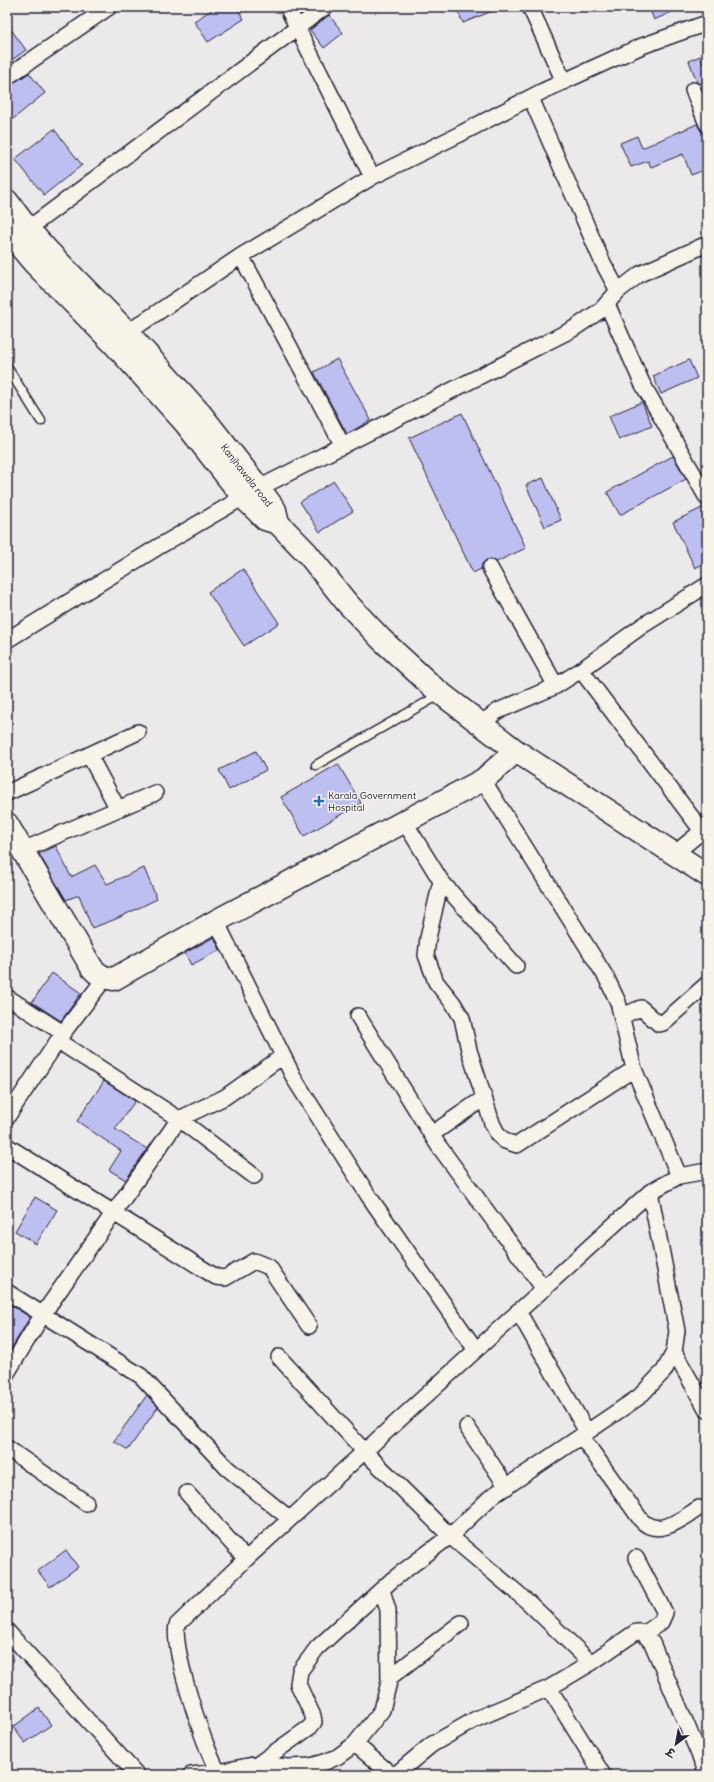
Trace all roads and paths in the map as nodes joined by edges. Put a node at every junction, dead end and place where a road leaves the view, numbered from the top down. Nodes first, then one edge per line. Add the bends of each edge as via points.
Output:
1 (109, 7) edge
2 (287, 7) edge
3 (325, 7) edge
4 (530, 7) edge
5 (707, 23) edge
6 (297, 27) junction
7 (7, 77) edge
8 (564, 82) junction
9 (693, 90) dead end
10 (531, 98) junction
11 (707, 124) edge
12 (372, 177) junction
13 (7, 202) edge
14 (16, 233) edge
15 (707, 244) edge
16 (241, 256) junction
17 (618, 291) junction
18 (607, 304) junction
19 (120, 338) junction
20 (7, 367) edge
21 (41, 422) dead end
22 (343, 446) junction
23 (251, 493) junction
24 (707, 498) edge
25 (490, 568) dead end
26 (707, 585) edge
27 (7, 640) edge
28 (581, 670) junction
29 (556, 686) junction
30 (441, 694) junction
31 (480, 724) junction
32 (138, 732) dead end
33 (516, 751) junction
34 (89, 755) junction
35 (316, 765) dead end
36 (483, 780) junction
37 (7, 793) edge
38 (155, 793) dead end
39 (118, 809) junction
40 (404, 821) junction
41 (7, 824) edge
42 (704, 829) edge
43 (23, 850) junction
44 (674, 854) junction
45 (707, 875) edge
46 (441, 881) junction
47 (216, 921) junction
48 (516, 966) dead end
49 (105, 978) junction
50 (707, 984) edge
51 (7, 997) edge
52 (358, 1016) dead end
53 (622, 1016) junction
54 (61, 1037) junction
55 (283, 1056) junction
56 (634, 1069) junction
57 (484, 1098) junction
58 (7, 1116) edge
59 (179, 1119) junction
60 (432, 1134) junction
61 (7, 1146) edge
62 (707, 1171) edge
63 (254, 1176) dead end
64 (679, 1176) junction
65 (650, 1192) junction
66 (114, 1214) junction
67 (544, 1288) junction
68 (7, 1292) edge
69 (518, 1311) junction
70 (43, 1314) junction
71 (309, 1326) dead end
72 (476, 1350) junction
73 (674, 1352) junction
74 (279, 1357) dead end
75 (9, 1365) edge
76 (707, 1410) edge
77 (467, 1427) dead end
78 (584, 1434) junction
79 (7, 1448) edge
80 (364, 1452) junction
81 (507, 1487) junction
82 (187, 1493) dead end
83 (86, 1503) dead end
84 (700, 1508) dead end
85 (290, 1520) junction
86 (450, 1536) junction
87 (636, 1558) dead end
88 (246, 1559) junction
89 (382, 1590) junction
90 (461, 1623) dead end
91 (7, 1631) edge
92 (644, 1634) junction
93 (591, 1663) junction
94 (389, 1678) junction
95 (549, 1688) junction
96 (355, 1744) junction
97 (258, 1764) junction
98 (219, 1773) edge
99 (707, 1773) edge
100 (138, 1775) edge
101 (191, 1775) edge
102 (394, 1775) edge
103 (603, 1775) edge

1 - 7 street
2 - 6 street
3 - 6 street
4 - 8 street
5 - 8 street via 642,46
6 - 12 street
6 - 14 street
8 - 10 street
9 - 11 street
10 - 12 street
10 - 17 street via 602,261
12 - 16 street
13 - 14 main road, Kanjhawala road
14 - 19 main road, Kanjhawala road
15 - 17 street via 640,274
16 - 19 street
16 - 22 street
17 - 18 street
18 - 22 street via 573,329
18 - 24 street via 642,383
19 - 23 main road, Kanjhawala road via 200,412
20 - 21 lane
22 - 23 street
23 - 27 street
23 - 30 main road, Kanjhawala road via 275,510 278,524 307,553 347,603 382,640
25 - 29 street
26 - 28 street via 642,626
28 - 29 street
28 - 42 street
29 - 31 street via 498,711
30 - 31 main road
30 - 35 lane
31 - 33 main road
32 - 34 street
33 - 36 main road
33 - 44 main road
34 - 37 street
34 - 39 street
36 - 40 main road
36 - 53 street via 606,976
38 - 39 street
39 - 43 street
40 - 46 street
40 - 47 main road
41 - 43 main road
42 - 44 street
43 - 49 main road via 92,968
44 - 45 main road
46 - 48 street
46 - 57 street via 426,954 436,982 462,1018
47 - 49 main road via 114,979
47 - 55 street
49 - 54 street
50 - 53 street via 663,1023 659,1024 641,1008
51 - 54 street
52 - 60 street
53 - 56 street
54 - 58 street
54 - 59 street
55 - 59 street via 225,1097
55 - 72 street via 295,1080 368,1195
56 - 57 street via 517,1145 505,1141 498,1135
56 - 64 street
57 - 60 street
59 - 63 street
59 - 66 street
60 - 67 street
61 - 66 street
62 - 64 street
64 - 65 street
65 - 67 street
65 - 73 street via 677,1331
66 - 70 street
66 - 71 street via 216,1277 225,1278 254,1261 269,1267
67 - 69 street
68 - 70 street
69 - 72 street
69 - 78 street
70 - 75 street
70 - 85 street via 141,1376 227,1468
72 - 80 street
73 - 76 street
73 - 78 street via 664,1371 639,1397
74 - 80 street
77 - 81 street
78 - 81 street
78 - 84 street via 641,1520 649,1527 666,1527
79 - 83 street
80 - 85 street
80 - 86 street
81 - 86 street via 491,1497
82 - 88 street
85 - 88 street
86 - 89 street
86 - 93 street via 528,1602
87 - 92 street via 665,1613 661,1622
88 - 98 street via 183,1618 175,1632 190,1702
89 - 94 street via 388,1610
89 - 97 street via 316,1648 300,1671 298,1684 314,1722
90 - 94 street
91 - 100 street
92 - 93 street via 636,1632
92 - 99 street via 652,1643
93 - 95 street
94 - 96 street via 382,1710
95 - 102 street via 476,1719 431,1745
95 - 103 street
96 - 97 street via 337,1757 310,1766
96 - 102 street
97 - 98 street
98 - 101 street

